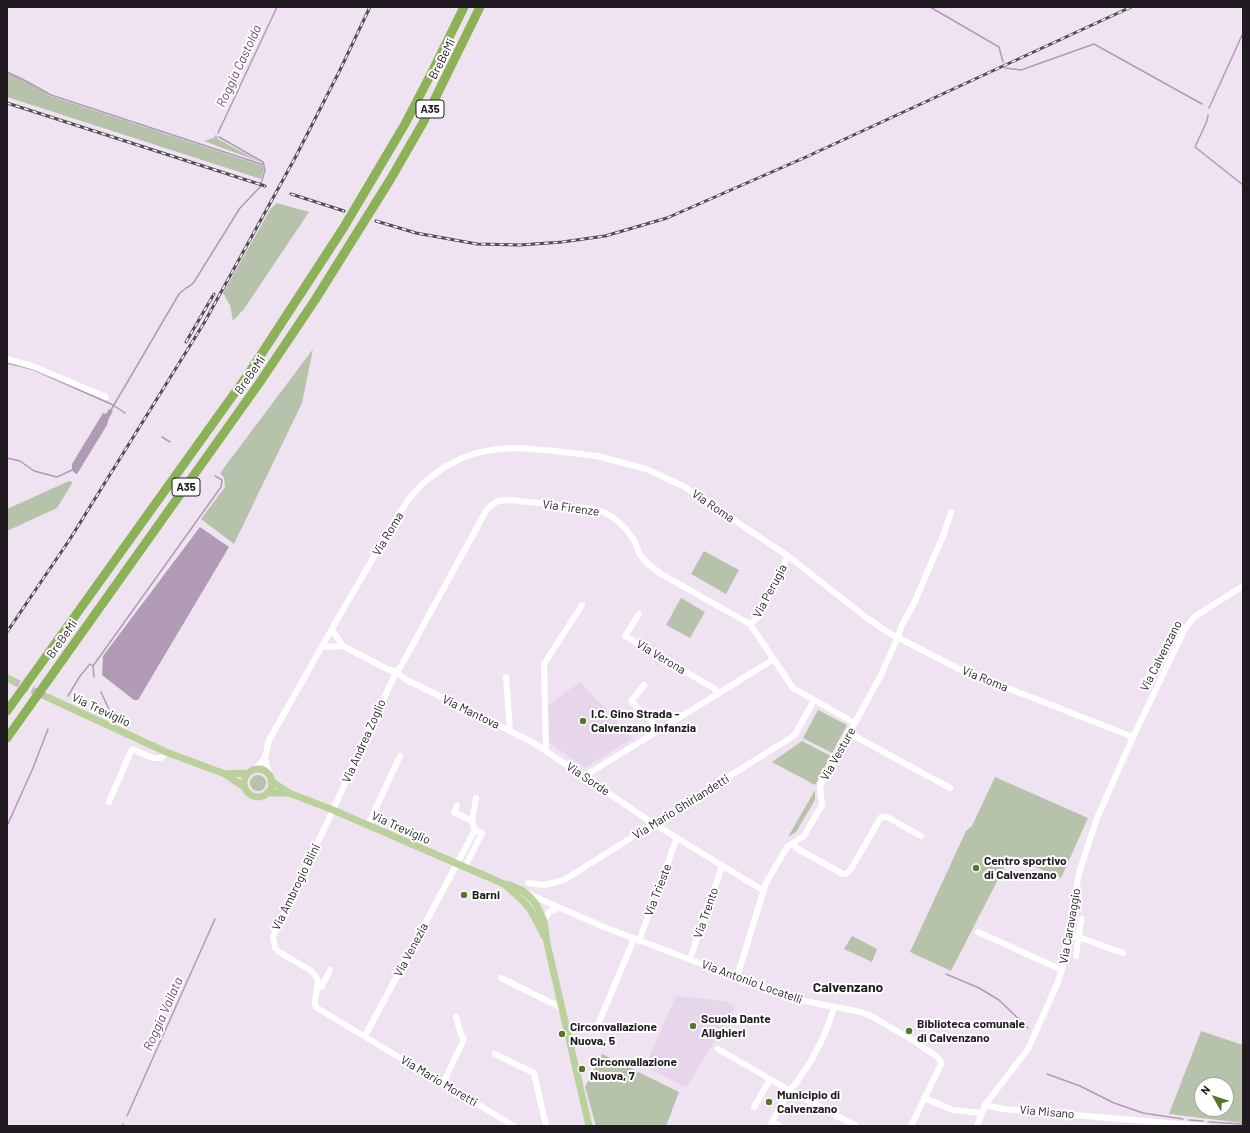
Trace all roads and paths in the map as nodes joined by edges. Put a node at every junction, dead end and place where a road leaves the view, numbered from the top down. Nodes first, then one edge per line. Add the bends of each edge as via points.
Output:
1 (464, 7) edge
2 (480, 7) edge
3 (7, 359) edge
4 (106, 397) dead end
5 (951, 512) dead end
6 (788, 556) junction
7 (1243, 586) edge
8 (582, 604) dead end
9 (639, 614) dead end
10 (750, 624) junction
11 (332, 630) junction
12 (898, 637) junction
13 (344, 646) junction
14 (322, 647) junction
15 (774, 659) junction
16 (396, 672) junction
17 (506, 677) dead end
18 (644, 685) dead end
19 (718, 694) junction
20 (49, 698) tunnel mouth
21 (814, 700) junction
22 (7, 711) edge
23 (855, 723) junction
24 (659, 730) junction
25 (510, 731) junction
26 (849, 733) junction
27 (1134, 737) junction
28 (7, 738) edge
29 (546, 751) junction
30 (166, 752) junction
31 (400, 756) dead end
32 (265, 758) junction
33 (252, 771) junction
34 (225, 774) junction
35 (585, 777) junction
36 (270, 778) junction
37 (244, 787) junction
38 (950, 788) dead end
39 (268, 793) junction
40 (289, 793) junction
41 (476, 798) dead end
42 (109, 802) dead end
43 (457, 806) dead end
44 (333, 810) junction
45 (472, 820) junction
46 (654, 824) junction
47 (368, 825) junction
48 (921, 836) dead end
49 (677, 838) junction
50 (794, 842) junction
51 (461, 866) junction
52 (722, 866) junction
53 (528, 883) dead end
54 (504, 884) junction
55 (764, 891) junction
56 (533, 897) junction
57 (523, 901) junction
58 (538, 907) junction
59 (556, 907) junction
60 (528, 908) junction
61 (1081, 919) dead end
62 (544, 921) junction
63 (978, 932) dead end
64 (1069, 935) junction
65 (1078, 937) junction
66 (637, 940) junction
67 (547, 943) junction
68 (1123, 953) dead end
69 (1076, 956) dead end
70 (690, 959) junction
71 (330, 970) dead end
72 (1062, 970) junction
73 (737, 977) junction
74 (501, 978) dead end
75 (318, 988) junction
76 (562, 1008) junction
77 (834, 1008) junction
78 (456, 1017) dead end
79 (597, 1027) dead end
80 (365, 1036) junction
81 (718, 1049) dead end
82 (495, 1054) dead end
83 (770, 1079) junction
84 (443, 1083) junction
85 (789, 1090) junction
86 (924, 1098) junction
87 (985, 1105) junction
88 (754, 1107) dead end
89 (981, 1114) junction
90 (771, 1124) edge
91 (514, 1126) edge
92 (546, 1126) edge
93 (589, 1126) edge
94 (780, 1126) edge
95 (856, 1126) edge
96 (911, 1126) edge
97 (977, 1126) edge
98 (1204, 1126) edge

1 - 22 highway, BreBeMi / A35 via 405,124 359,203 250,373
2 - 28 highway, BreBeMi / A35 via 424,121 316,300
3 - 4 street via 32,366
5 - 12 street, Via Vesture via 943,536
6 - 10 street, Via Perugia via 757,618
6 - 11 street, Via Roma via 683,486 646,469 598,456 518,448 497,449 460,459 423,483 397,517
6 - 12 street, Via Roma via 867,618
7 - 27 street, Via Calvenzano via 1194,617 1188,624
8 - 29 street via 544,664
9 - 19 street, Via Verona via 625,636 715,689
10 - 15 street, Via Firenze
10 - 16 street, Via Firenze via 648,564 626,529 606,513 594,509 498,501 486,511
11 - 13 street
11 - 14 street, Via Roma
12 - 23 street, Via Vesture
12 - 27 street, Via Roma via 960,669
13 - 14 street
13 - 16 street
14 - 32 street, Via Roma via 269,740
15 - 19 street
15 - 21 street, Via Firenze via 793,688
16 - 25 street, Via Mantova via 407,680
16 - 44 street, Via Andrea Zoglio
17 - 25 street
18 - 24 street via 631,701
19 - 24 street
20 - 30 main road, Via Treviglio
21 - 23 street, Via Firenze
21 - 46 street, Via Mario Ghirlandetti via 795,735
23 - 26 street, Via Vesture
24 - 35 street
25 - 29 street, Via Mantova
26 - 38 street
26 - 50 street, Via Vesture via 820,786 822,805 804,836
27 - 64 street, Via Caravaggio via 1098,818 1083,861
29 - 35 street, Via Sorde
30 - 34 main road, Via Treviglio
30 - 42 street via 162,758 153,758 132,749
31 - 47 street
32 - 33 street, Via Roma
32 - 36 street, Via Roma
33 - 34 main road, Via Treviglio
33 - 36 main road, Via Treviglio via 263,770
33 - 37 main road via 244,779
34 - 37 main road, Via Treviglio
35 - 46 street, Via Sorde
36 - 39 main road
36 - 40 main road, Via Treviglio
37 - 39 main road, Via Treviglio via 254,796 264,796
39 - 40 main road, Via Treviglio
40 - 44 main road, Via Treviglio
41 - 45 street
43 - 45 street via 454,812
44 - 47 main road, Via Treviglio
44 - 75 street, Via Ambrogio Blini via 273,936 275,948 279,952 316,976
45 - 51 street via 475,830 482,833
46 - 49 street, Via Sorde
46 - 53 street, Via Mario Ghirlandetti via 564,880 544,885
47 - 51 main road, Via Treviglio
48 - 50 street via 887,817 881,817 846,874 796,848
49 - 52 street, Via Sorde
49 - 66 street, Via Trieste
50 - 55 street, Via Vesture via 787,847
51 - 54 main road, Via Treviglio
51 - 80 street, Via Venezia
52 - 55 street, Via Sorde
52 - 70 street, Via Trento
54 - 56 main road, Via Treviglio
54 - 57 main road
55 - 73 street, Via Vesture
56 - 57 street
56 - 58 main road, Via Treviglio
56 - 59 street, Via Antonio Locatelli
57 - 60 main road
58 - 59 street, Via Antonio Locatelli
58 - 60 street, Via Antonio Locatelli
58 - 62 main road, Via Treviglio
59 - 62 street via 549,912
59 - 66 street, Via Antonio Locatelli
60 - 67 main road
61 - 65 street
62 - 67 main road, Via Treviglio
63 - 72 street
64 - 65 street
64 - 72 street, Via Caravaggio
65 - 68 street
65 - 69 street
66 - 70 street, Via Antonio Locatelli
66 - 79 street, Via Trieste
67 - 76 main road
70 - 73 street, Via Antonio Locatelli
71 - 75 street via 322,986
72 - 87 street, Via Caravaggio via 1028,1049
73 - 77 street, Via Antonio Locatelli via 794,999
74 - 76 street
75 - 80 street, Via Ambrogio Blini via 315,1000 317,1008
76 - 93 main road
77 - 85 street via 811,1061
77 - 86 street, Via Antonio Locatelli via 871,1016 936,1056 941,1064
78 - 84 street via 464,1039
80 - 84 street, Via Mario Moretti
81 - 83 street
82 - 92 street via 534,1073
83 - 85 street
83 - 88 street
84 - 91 street, Via Mario Moretti
85 - 90 street
85 - 95 street
86 - 89 street via 952,1110
86 - 96 street
87 - 89 street, Via Caravaggio
87 - 98 street, Via Misano via 1003,1109
89 - 97 street, Via Caravaggio
90 - 94 street

